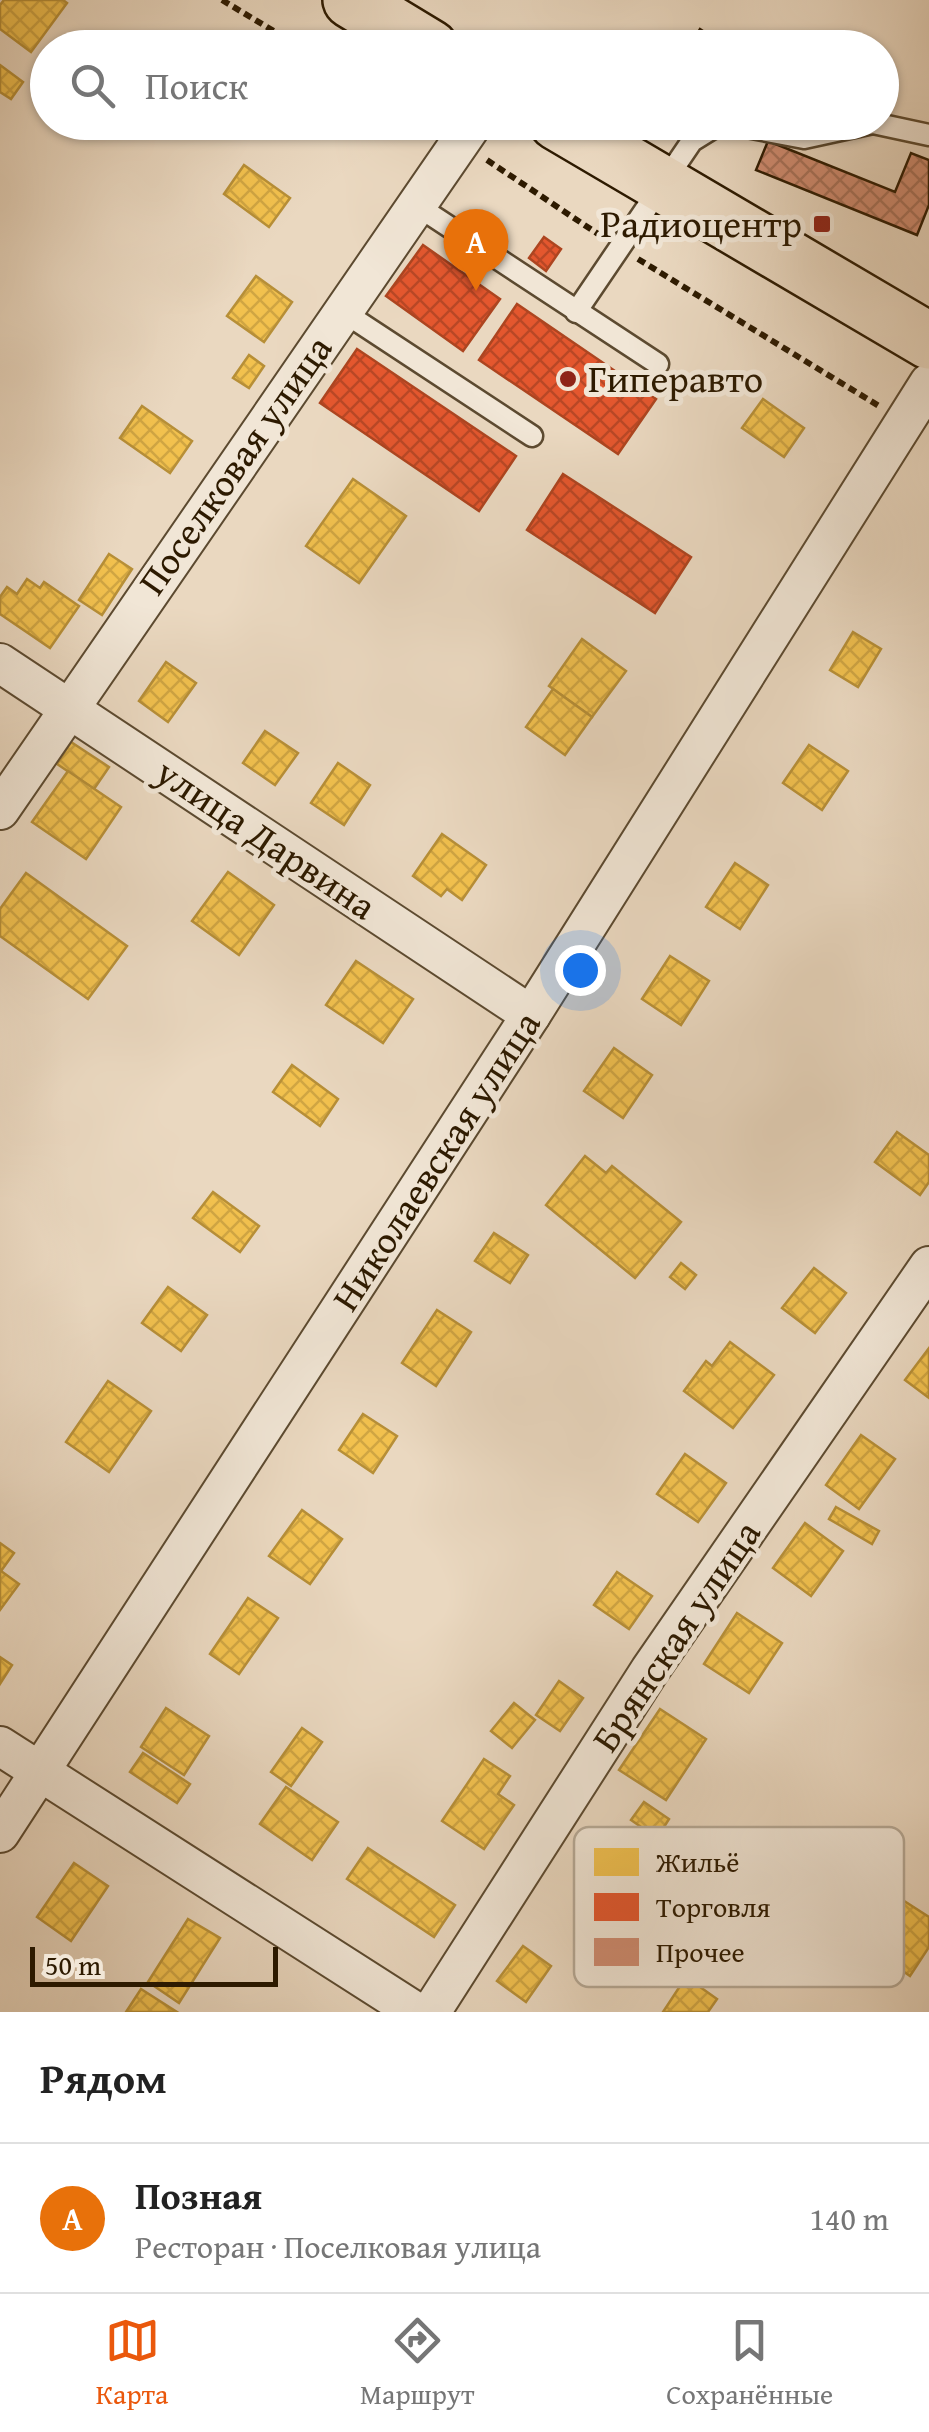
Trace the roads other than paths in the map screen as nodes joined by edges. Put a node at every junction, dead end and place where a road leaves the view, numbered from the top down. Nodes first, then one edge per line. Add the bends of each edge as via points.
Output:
1 (350, 0) edge
2 (400, 30) edge
3 (899, 129) edge
4 (929, 135) edge
5 (461, 140) edge
6 (643, 140) edge
7 (686, 149) edge
8 (416, 205) junction
9 (342, 310) junction
10 (576, 312) junction
11 (929, 341) edge
12 (658, 364) dead end
13 (929, 383) edge
14 (532, 436) dead end
15 (0, 664) edge
16 (68, 708) junction
17 (0, 810) edge
18 (532, 1015) junction
19 (929, 1266) edge
20 (0, 1746) edge
21 (40, 1773) junction
22 (0, 1833) edge
23 (416, 2012) edge
24 (432, 2012) edge

1 - 2 highway
3 - 4 lane
5 - 8 street, Поселковая улица
6 - 7 highway
7 - 10 lane
7 - 11 highway
8 - 9 street, Поселковая улица
8 - 10 lane
9 - 14 lane
9 - 16 street, Поселковая улица
10 - 12 lane
13 - 18 street, Николаевская улица
15 - 16 street, улица Дарвина
16 - 17 street, Поселковая улица
16 - 18 street, улица Дарвина
18 - 21 street, Николаевская улица
19 - 24 street, Брянская улица via 650,1670
20 - 21 street
21 - 22 street, Николаевская улица
21 - 23 street

